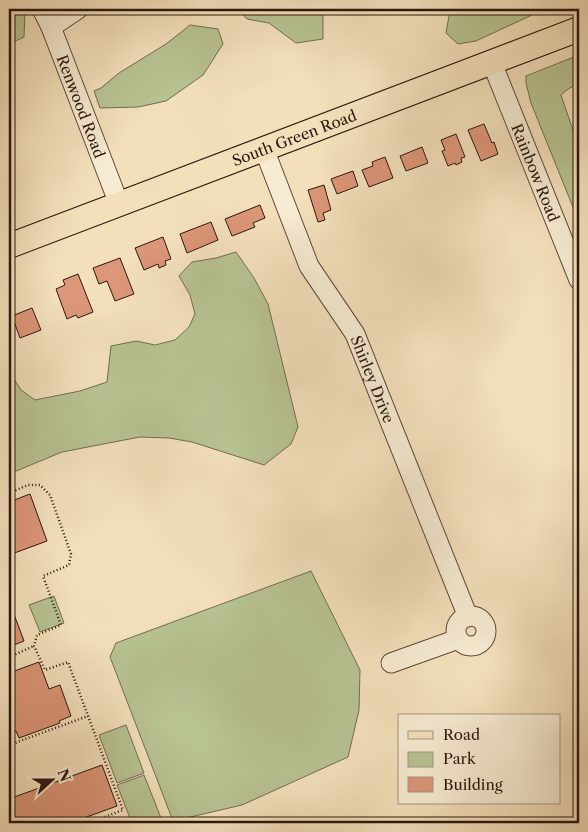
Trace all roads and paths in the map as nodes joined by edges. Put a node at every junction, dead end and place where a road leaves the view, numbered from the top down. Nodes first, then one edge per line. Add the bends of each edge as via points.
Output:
1 (42, 9) edge
2 (78, 9) edge
3 (51, 27) junction
4 (579, 30) edge
5 (492, 63) junction
6 (264, 148) junction
7 (119, 204) junction
8 (9, 246) edge
9 (579, 280) edge
10 (9, 493) edge
11 (468, 617) junction
12 (458, 639) junction
13 (34, 646) junction
14 (9, 657) edge
15 (391, 663) dead end
16 (88, 716) junction
17 (9, 745) edge
18 (89, 823) edge

1 - 3 street, Renwood Road
2 - 3 street
3 - 7 street, Renwood Road
4 - 5 main road, South Green Road
5 - 6 main road, South Green Road
5 - 9 street, Rainbow Road
6 - 7 main road, South Green Road
6 - 11 street, Shirley Drive via 309,266 355,334
7 - 8 main road, South Green Road
10 - 13 path via 28,485 40,485 50,495 71,554 69,565 43,576 61,625 37,635
11 - 12 street via 460,622 456,631
11 - 12 street via 480,619 486,630 485,636 481,642 470,646
12 - 15 street
13 - 14 path
13 - 16 path via 45,670 68,662
16 - 17 path
16 - 18 path via 123,810

